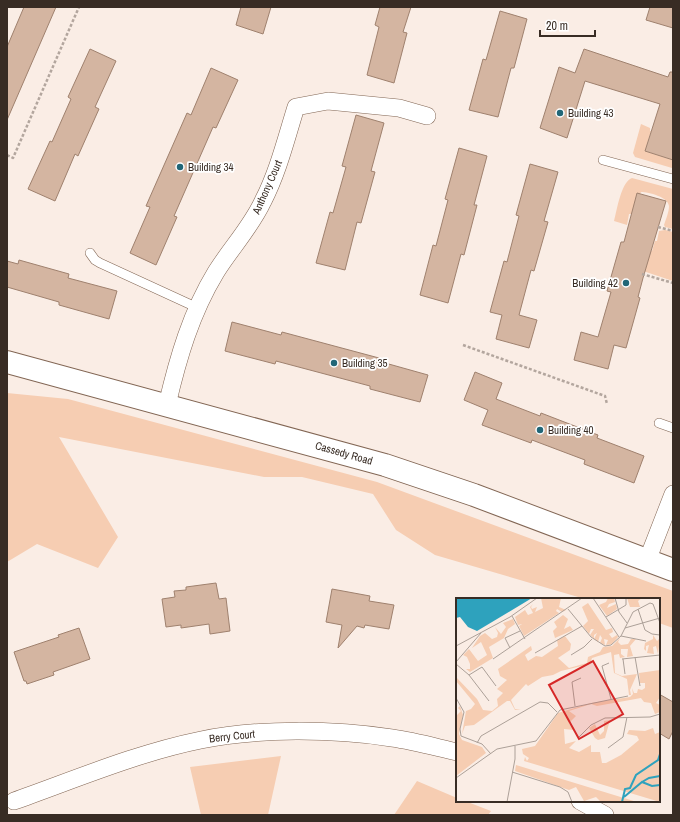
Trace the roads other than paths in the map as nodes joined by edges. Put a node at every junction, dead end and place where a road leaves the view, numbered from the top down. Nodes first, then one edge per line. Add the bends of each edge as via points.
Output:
1 (427, 116) dead end
2 (603, 160) dead end
3 (673, 179) edge
4 (90, 253) dead end
5 (198, 308) junction
6 (7, 362) edge
7 (167, 405) junction
8 (659, 423) dead end
9 (673, 428) edge
10 (673, 494) edge
11 (647, 561) junction
12 (673, 570) edge
13 (456, 752) edge
14 (14, 801) dead end
15 (582, 802) edge
16 (605, 815) edge

1 - 5 street, Anthony Court via 399,108 328,101 296,107 263,202 216,272
2 - 3 lane
4 - 5 lane via 100,263
5 - 7 street, Anthony Court via 186,333
6 - 7 street, Cassedy Road
7 - 11 street, Cassedy Road via 392,467 474,495
8 - 9 lane
10 - 11 street
11 - 12 street, Cassedy Road
13 - 14 street, Berry Court via 393,738 336,732 234,735 202,740 139,756
15 - 16 street

